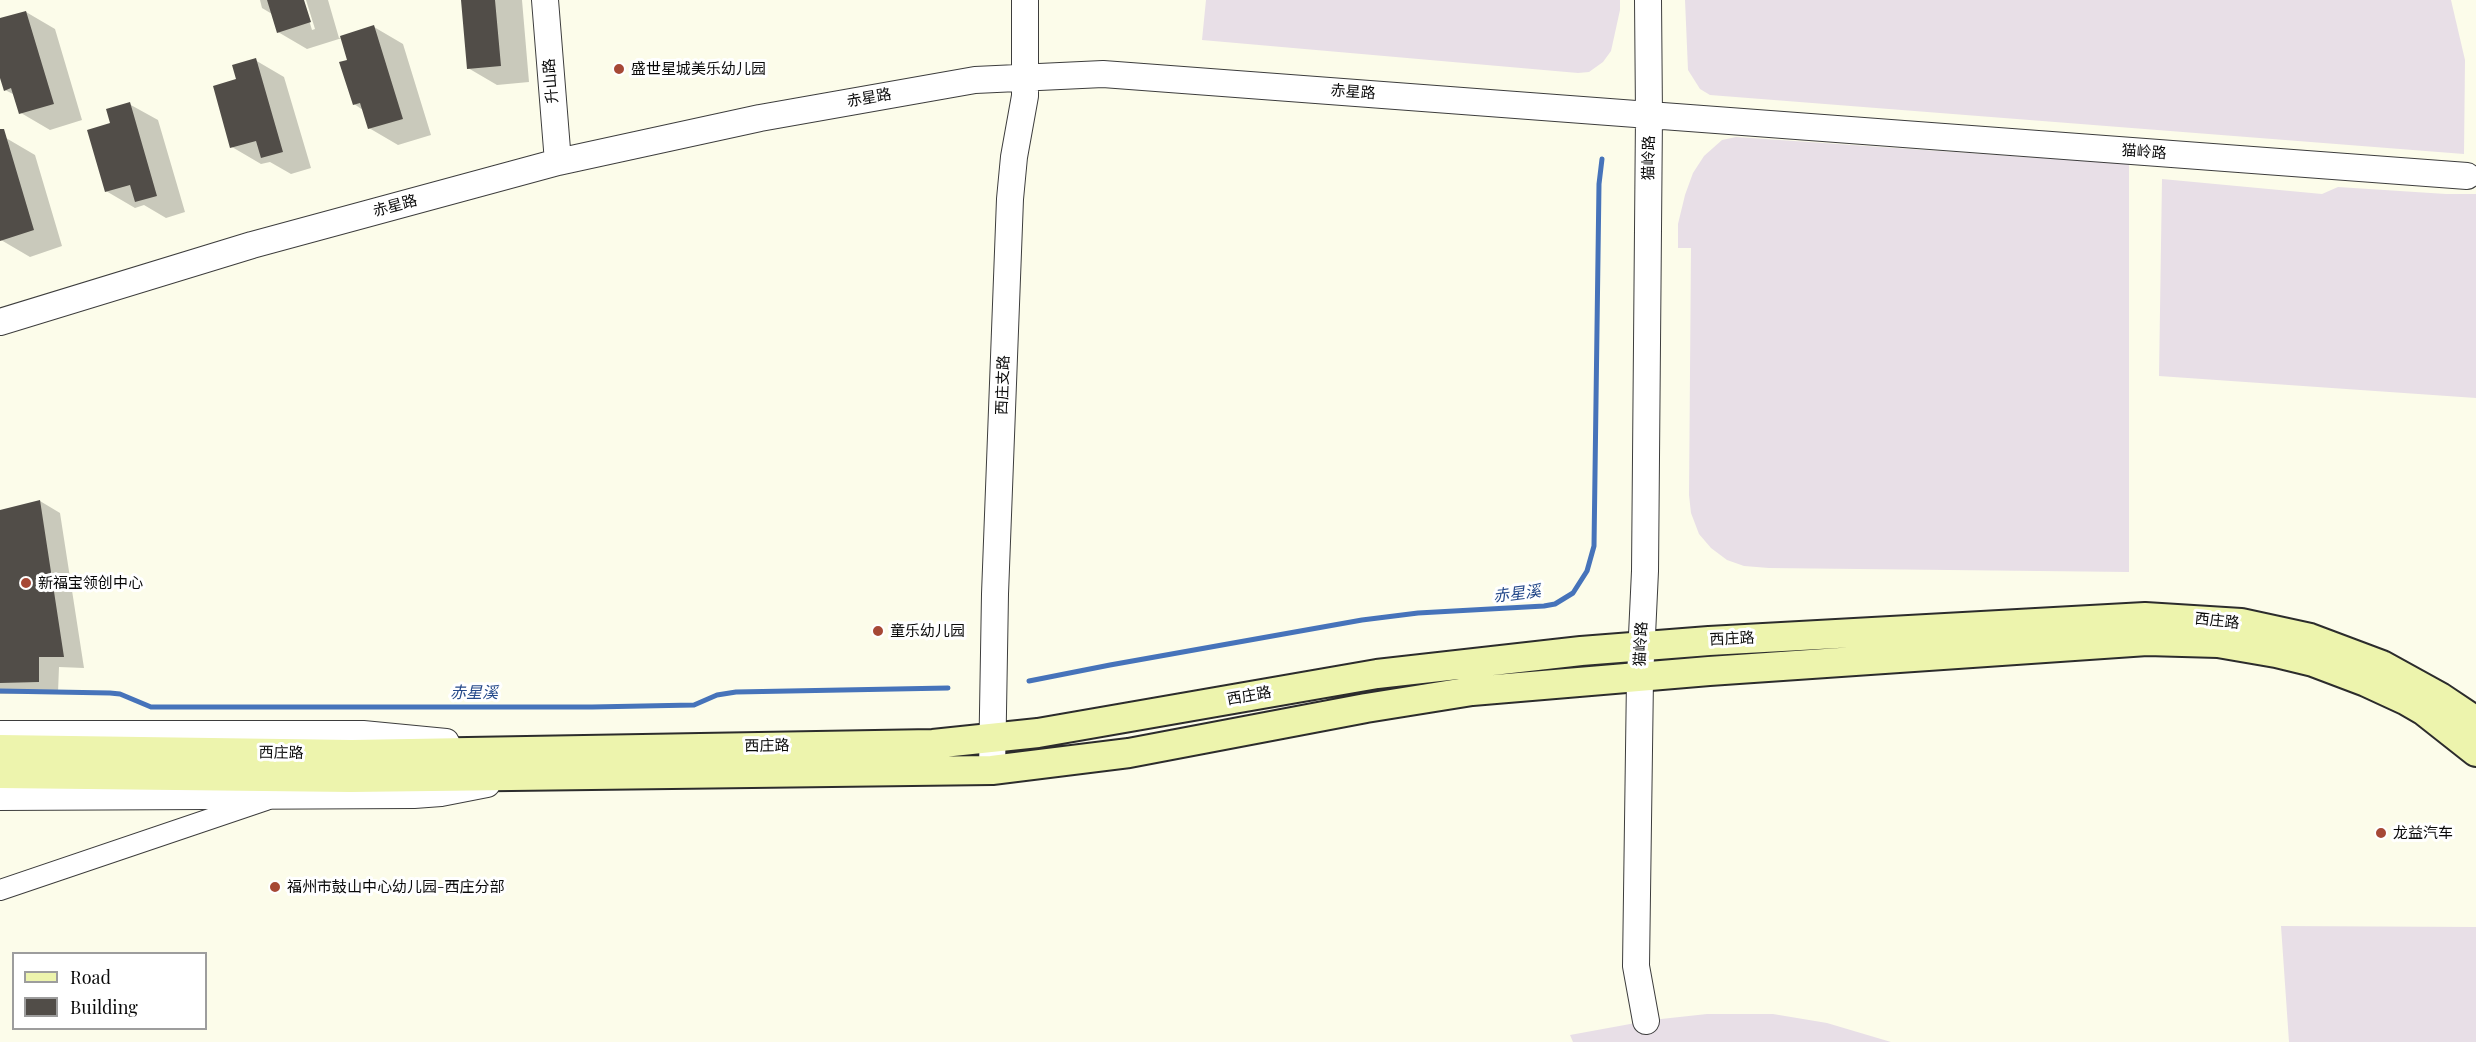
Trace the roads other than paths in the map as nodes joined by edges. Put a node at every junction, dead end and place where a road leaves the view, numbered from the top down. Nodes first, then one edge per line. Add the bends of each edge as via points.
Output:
1 (545, 0) edge
2 (1024, 0) edge
3 (1648, 0) edge
4 (1026, 76) junction
5 (1649, 115) junction
6 (558, 162) junction
7 (2468, 176) dead end
8 (0, 322) edge
9 (1641, 645) junction
10 (1640, 678) junction
11 (2476, 721) edge
12 (0, 734) edge
13 (992, 739) junction
14 (0, 750) edge
15 (2476, 752) edge
16 (527, 763) junction
17 (352, 766) junction
18 (992, 770) junction
19 (0, 774) edge
20 (277, 796) junction
21 (0, 797) edge
22 (0, 890) edge
23 (1646, 1021) dead end

1 - 6 street, 升山路
2 - 4 street, 西庄支路
3 - 5 street
4 - 5 street, 赤星路 via 1103,74
4 - 6 street, 赤星路 via 932,86
4 - 13 street, 西庄支路 via 1010,199
5 - 7 street, 猫岭路
5 - 9 street, 猫岭路
6 - 8 street, 赤星路 via 252,245
9 - 10 street, 猫岭路
9 - 11 main road, 西庄路 via 2085,619 2211,620 2294,634 2346,650 2420,685
9 - 13 main road, 西庄路 via 1377,674
10 - 15 main road, 西庄路 via 2103,642 2195,642 2296,657 2349,674 2424,711
10 - 18 main road, 西庄路 via 1448,694 1129,753
10 - 23 street, 猫岭路 via 1636,966
12 - 16 street via 363,734
13 - 16 main road, 西庄路
13 - 18 street, 西庄支路
14 - 17 main road, 西庄路
16 - 17 main road, 西庄路
16 - 18 main road, 西庄路
16 - 20 street via 441,794
17 - 19 main road
20 - 21 street
20 - 22 street

